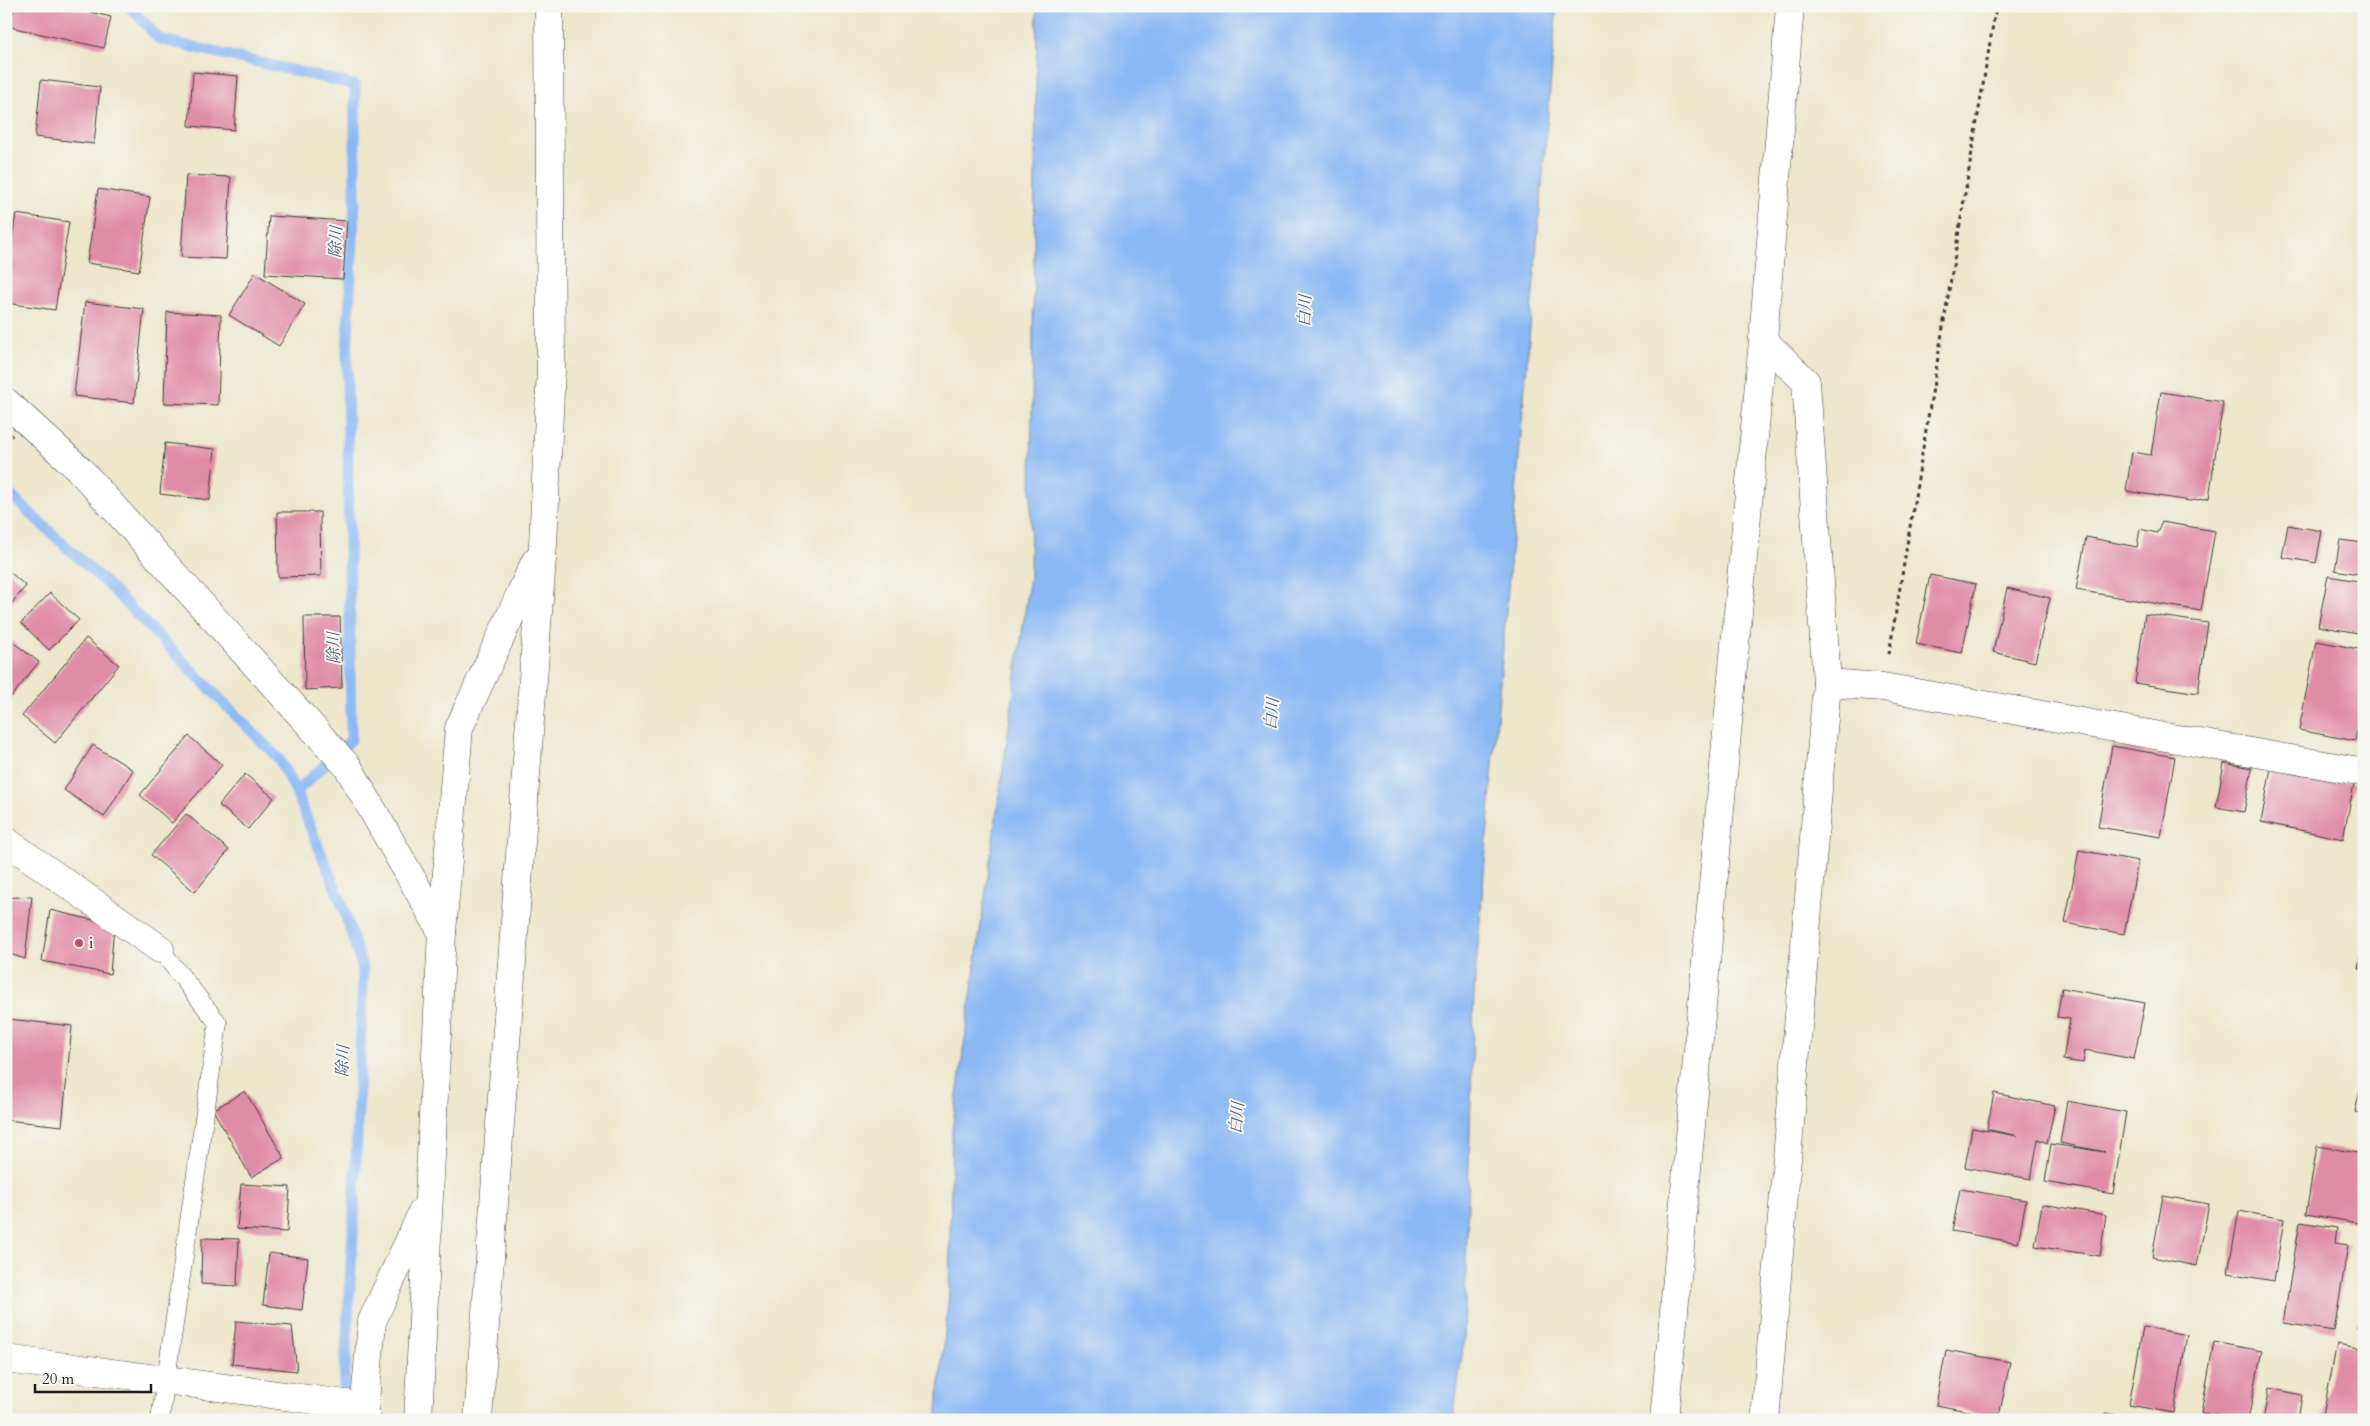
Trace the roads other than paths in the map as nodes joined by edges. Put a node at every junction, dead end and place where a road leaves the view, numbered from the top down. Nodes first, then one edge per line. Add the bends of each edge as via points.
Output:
1 (548, 6) edge
2 (1790, 6) edge
3 (1762, 340) junction
4 (6, 402) edge
5 (543, 545) junction
6 (1827, 683) junction
7 (2364, 772) edge
8 (6, 841) edge
9 (442, 932) junction
10 (160, 949) joint
11 (429, 1199) junction
12 (6, 1359) edge
13 (166, 1382) junction
14 (365, 1416) edge
15 (160, 1420) edge
16 (418, 1420) edge
17 (478, 1420) edge
18 (1664, 1420) edge
19 (1765, 1420) edge

1 - 5 street via 551,369
2 - 3 street
3 - 6 street via 1806,382
3 - 18 street
4 - 9 street via 78,468 348,767
5 - 9 street via 459,728
5 - 17 street
6 - 7 street via 1883,687
6 - 19 street
8 - 10 street
9 - 11 street
10 - 13 lane via 218,1023
11 - 14 street via 372,1321
11 - 16 street
12 - 13 street
13 - 14 street via 361,1406
13 - 15 lane

